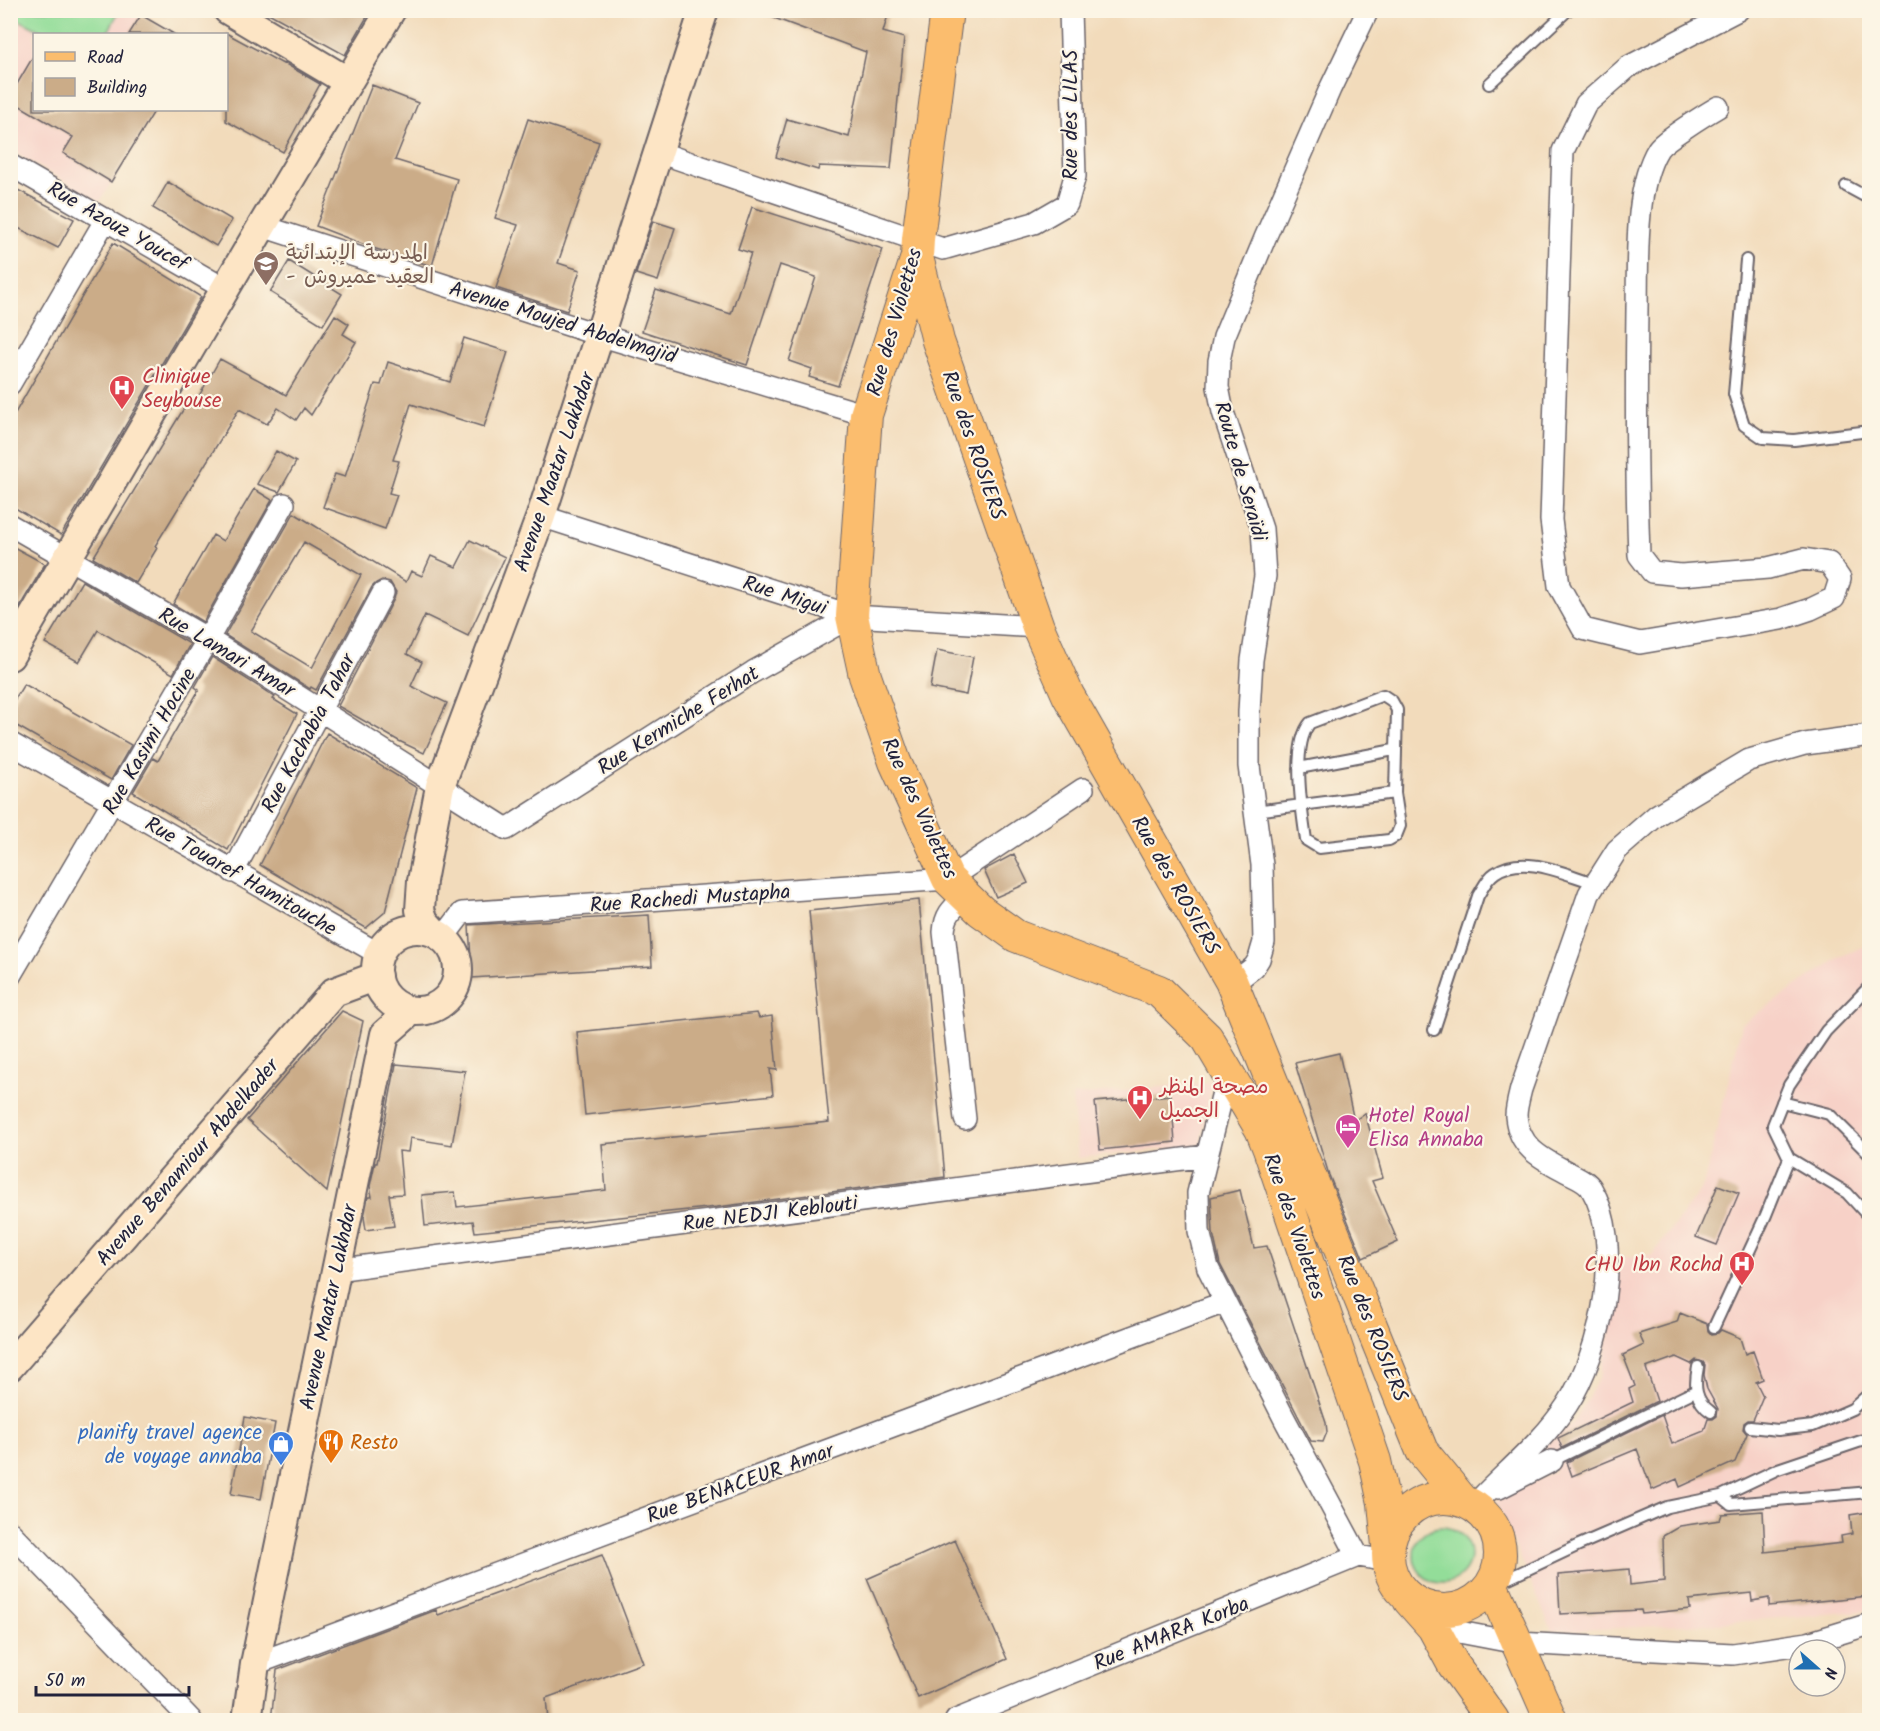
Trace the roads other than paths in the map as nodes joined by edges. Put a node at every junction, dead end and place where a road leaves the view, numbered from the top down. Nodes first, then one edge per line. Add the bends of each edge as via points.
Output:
1 (391, 10) edge
2 (704, 10) edge
3 (947, 10) edge
4 (1070, 10) edge
5 (1368, 10) edge
6 (1568, 10) edge
7 (1738, 10) edge
8 (232, 11) edge
9 (347, 81) junction
10 (1489, 84) dead end
11 (1718, 107) dead end
12 (658, 152) junction
13 (10, 165) edge
14 (1846, 186) dead end
15 (1869, 199) edge
16 (106, 219) junction
17 (262, 226) junction
18 (917, 248) junction
19 (1746, 260) dead end
20 (225, 289) junction
21 (599, 335) junction
22 (10, 384) edge
23 (866, 415) junction
24 (1869, 431) edge
25 (284, 504) dead end
26 (541, 516) junction
27 (10, 525) edge
28 (67, 557) junction
29 (383, 593) dead end
30 (852, 616) junction
31 (1038, 627) junction
32 (208, 639) junction
33 (10, 656) edge
34 (320, 710) junction
35 (1869, 735) edge
36 (10, 743) edge
37 (1394, 750) junction
38 (1299, 768) junction
39 (440, 786) junction
40 (1083, 789) dead end
41 (1395, 793) junction
42 (113, 803) junction
43 (1301, 806) junction
44 (1255, 811) junction
45 (507, 829) joint
46 (234, 872) junction
47 (1595, 884) junction
48 (957, 888) junction
49 (438, 935) junction
50 (378, 965) junction
51 (10, 976) edge
52 (1231, 981) junction
53 (1869, 986) edge
54 (411, 1011) junction
55 (1434, 1030) dead end
56 (1228, 1072) junction
57 (1782, 1102) junction
58 (966, 1119) dead end
59 (1869, 1155) edge
60 (1206, 1156) junction
61 (1789, 1158) junction
62 (1869, 1218) edge
63 (335, 1270) junction
64 (1225, 1302) junction
65 (1714, 1327) dead end
66 (10, 1366) edge
67 (1698, 1367) dead end
68 (1695, 1391) junction
69 (1869, 1393) edge
70 (1711, 1412) dead end
71 (1750, 1427) dead end
72 (1869, 1438) edge
73 (1552, 1461) joint
74 (1869, 1492) edge
75 (1721, 1497) junction
76 (1471, 1501) junction
77 (10, 1533) edge
78 (1378, 1554) junction
79 (1492, 1586) junction
80 (1406, 1597) junction
81 (1869, 1624) edge
82 (1433, 1627) junction
83 (1517, 1643) junction
84 (255, 1664) junction
85 (191, 1720) edge
86 (247, 1720) edge
87 (956, 1720) edge
88 (1493, 1720) edge
89 (1551, 1720) edge

1 - 9 main road
2 - 12 main road, Avenue Maatar Lakhdar
3 - 18 main road, Rue des Violettes
4 - 18 street, Rue des LILAS via 1074,176 1067,204 1034,223 943,249
5 - 44 street, Route de Seraïdi via 1265,238 1224,337 1219,362 1222,411 1262,529 1265,576 1252,660 1249,712
6 - 10 lane
7 - 11 street via 1628,67 1586,104 1563,151 1551,520 1559,585 1583,629 1640,643 1791,616 1834,598 1840,579 1829,563 1804,559 1768,568 1681,575 1652,572 1639,555 1636,396 1641,208 1647,174 1659,146
8 - 9 main road
9 - 17 main road
12 - 18 street, Rue des LILAS
12 - 21 main road, Avenue Maatar Lakhdar
13 - 16 street, Rue Azouz Youcef
14 - 15 lane
16 - 20 street, Rue Azouz Youcef
16 - 22 street
17 - 20 main road
17 - 21 street, Avenue Moujed Abdelmajid
18 - 23 main road, Rue des Violettes
18 - 31 main road, Rue des ROSIERS via 938,341
19 - 24 lane via 1734,394 1744,425 1763,438 1794,440
20 - 28 main road
21 - 23 street, Avenue Moujed Abdelmajid
21 - 26 main road, Avenue Maatar Lakhdar
23 - 30 main road, Rue des Violettes
25 - 32 street, Rue Kasimi Hocine
26 - 30 street, Rue Migui
26 - 39 main road, Avenue Maatar Lakhdar
27 - 28 street, Rue Lamari Amar
28 - 32 street, Rue Lamari Amar
28 - 33 main road
29 - 34 street, Rue Kachabia Tahar
30 - 31 street, Rue Migui
30 - 45 street, Rue Kermiche Ferhat via 753,672
30 - 48 main road, Rue des Violettes via 865,676 895,762
31 - 52 main road, Rue des ROSIERS via 1068,695
32 - 34 street, Rue Lamari Amar
32 - 42 street, Rue Kasimi Hocine
34 - 39 street, Rue Lamari Amar
34 - 46 street, Rue Kachabia Tahar
35 - 47 street via 1805,744 1749,760 1657,815 1617,850
36 - 42 street, Rue Touaref Hamitouche
37 - 38 lane
37 - 38 lane via 1397,710 1383,695 1310,723 1302,738
37 - 41 lane
38 - 43 lane
39 - 45 street, Rue Lamari Amar
39 - 49 main road, Avenue Maatar Lakhdar via 420,910 424,921
40 - 48 street
41 - 43 lane
41 - 43 lane via 1400,826 1396,836 1389,840 1312,846 1306,840
42 - 46 street, Rue Touaref Hamitouche
42 - 51 street, Rue Kasimi Hocine
43 - 44 lane
44 - 52 street, Route de Seraïdi via 1262,866 1264,942 1254,967
46 - 50 street, Rue Touaref Hamitouche
47 - 55 lane via 1533,865 1496,872 1478,896
47 - 76 street via 1521,1089 1516,1115 1522,1136 1533,1153 1590,1185 1600,1208 1608,1269 1596,1342 1567,1405 1540,1438
48 - 49 street, Rue Rachedi Mustapha via 462,913
48 - 56 main road, Rue des Violettes via 1016,936 1160,991 1207,1038
48 - 58 street via 944,932
49 - 50 main road via 420,929 396,935 386,943
49 - 54 main road via 458,960 455,987 437,1007
50 - 54 main road via 379,984 389,1000
50 - 66 main road, Avenue Benamiour Abdelkader via 334,992
52 - 76 main road, Rue des ROSIERS via 1422,1451
53 - 57 lane via 1826,1031 1789,1085
54 - 63 main road, Avenue Maatar Lakhdar via 385,1034
56 - 60 street
56 - 78 main road, Rue des Violettes via 1261,1129 1375,1461 1384,1503
57 - 59 lane via 1828,1114
57 - 61 lane via 1773,1125
60 - 63 street, Rue NEDJI Keblouti
60 - 64 street via 1198,1193 1199,1231 1208,1268
61 - 62 lane via 1847,1193
61 - 65 lane
63 - 84 main road, Avenue Maatar Lakhdar
64 - 78 street
64 - 84 street, Rue BENACEUR Amar
67 - 68 lane
68 - 70 lane
68 - 73 lane
69 - 71 lane via 1852,1409 1813,1426 1778,1430
72 - 75 lane via 1778,1469
73 - 76 street
74 - 75 lane via 1731,1504
75 - 79 lane via 1667,1507
76 - 78 main road via 1430,1499 1415,1506 1402,1517
76 - 79 main road via 1496,1531 1501,1550
77 - 85 street
78 - 80 main road
78 - 87 street, Rue AMARA Korba
79 - 80 main road via 1461,1609 1423,1607
79 - 83 main road
80 - 82 main road
81 - 83 street via 1808,1643 1733,1654
82 - 83 street
82 - 88 main road via 1452,1664
83 - 89 main road
84 - 86 main road, Avenue Maatar Lakhdar

